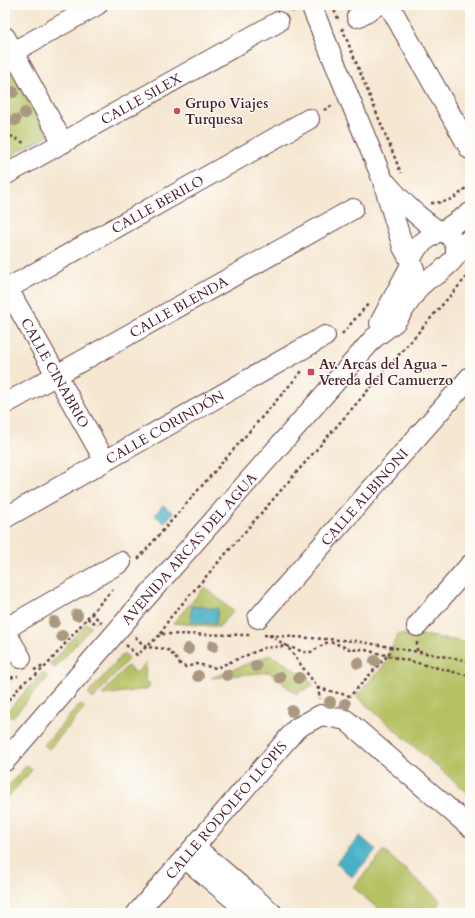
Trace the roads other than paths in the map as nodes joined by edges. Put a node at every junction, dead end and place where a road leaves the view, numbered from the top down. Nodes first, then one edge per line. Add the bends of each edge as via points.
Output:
1 (97, 5) edge
2 (378, 5) edge
3 (389, 5) edge
4 (294, 13) edge
5 (357, 17) dead end
6 (9, 45) edge
7 (310, 119) dead end
8 (63, 143) junction
9 (470, 149) edge
10 (5, 175) edge
11 (382, 178) junction
12 (353, 209) dead end
13 (470, 213) edge
14 (441, 231) junction
15 (470, 239) edge
16 (456, 254) junction
17 (411, 262) junction
18 (428, 278) junction
19 (6, 287) edge
20 (332, 336) road end
21 (374, 338) junction
22 (56, 376) junction
23 (470, 377) edge
24 (5, 404) edge
25 (105, 461) junction
26 (5, 518) edge
27 (128, 562) road end
28 (470, 565) edge
29 (417, 626) dead end
30 (5, 630) edge
31 (262, 631) road end
32 (21, 658) dead end
33 (5, 761) edge
34 (470, 827) edge
35 (190, 852) junction
36 (137, 913) edge
37 (250, 913) edge
38 (272, 913) edge

1 - 6 street
2 - 5 street
3 - 9 street
4 - 8 street, CALLE SILEX
4 - 11 street
6 - 8 street
7 - 19 street, CALLE BERILO
8 - 10 street, CALLE SILEX
11 - 14 street via 418,217
11 - 17 street via 403,246
12 - 22 street, CALLE BLENDA
13 - 14 street
14 - 16 street via 457,246
14 - 17 street via 418,246
15 - 16 street
16 - 18 street via 450,264
17 - 18 street via 415,272
17 - 21 street, AVENIDA ARCAS DEL AGUA
18 - 21 street, AVENIDA ARCAS DEL AGUA via 394,322
19 - 22 street, CALLE CINABRIO
20 - 25 street, CALLE CORINDÓN
21 - 33 street, AVENIDA ARCAS DEL AGUA via 106,625
22 - 24 street, CALLE BLENDA
22 - 25 street, CALLE CINABRIO
23 - 31 street, CALLE ALBINONI
25 - 26 street, CALLE CORINDÓN
27 - 30 street
28 - 29 street
30 - 32 street
34 - 35 street, CALLE RODOLFO LLOPIS via 346,720 321,715 297,728
35 - 36 street, CALLE RODOLFO LLOPIS
35 - 37 street
35 - 38 street

